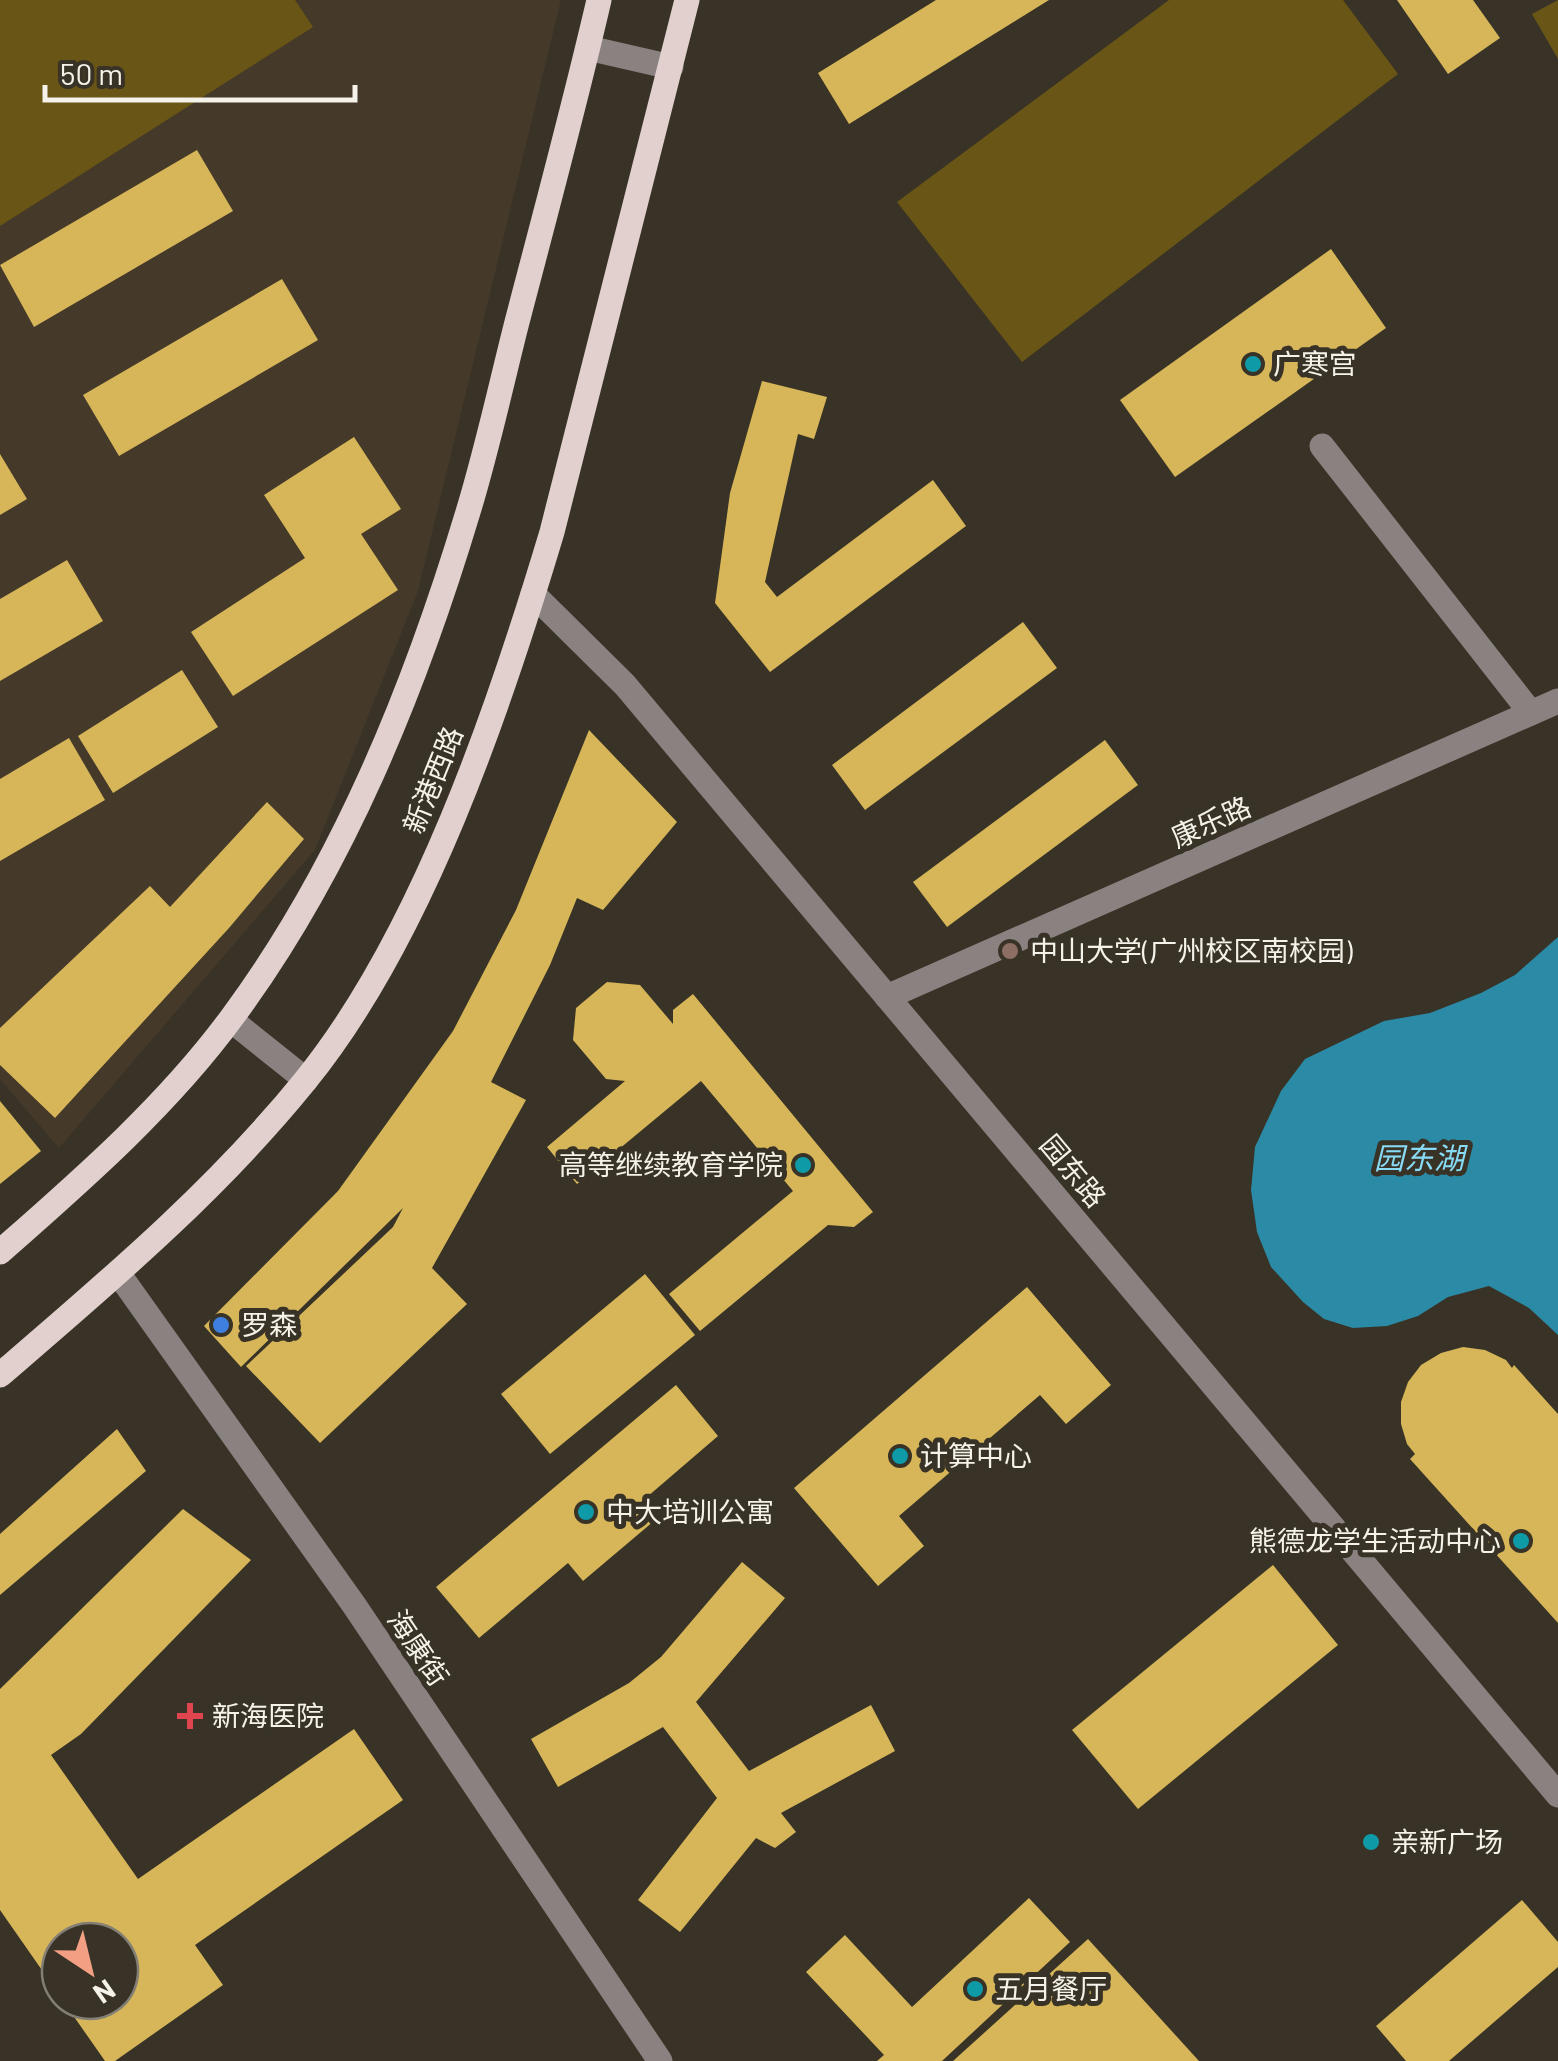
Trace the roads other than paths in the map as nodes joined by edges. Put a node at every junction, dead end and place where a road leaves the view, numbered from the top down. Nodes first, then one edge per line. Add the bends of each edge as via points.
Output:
1 (599, 0) edge
2 (687, 0) edge
3 (588, 48) junction
4 (671, 67) junction
5 (1322, 446) dead end
6 (533, 594) junction
7 (1558, 701) edge
8 (1531, 713) junction
9 (888, 997) junction
10 (231, 1020) junction
11 (306, 1080) junction
12 (0, 1252) edge
13 (118, 1273) junction
14 (0, 1375) edge
15 (1556, 1790) edge
16 (660, 2061) edge

1 - 3 main road
2 - 4 main road, 新港西路
3 - 4 street
3 - 10 main road via 441,597 342,836
4 - 6 main road, 新港西路
5 - 8 street
6 - 9 street, 园东路 via 625,685
6 - 11 main road, 新港西路 via 435,857 350,1019
7 - 8 street, 康乐路
8 - 9 street, 康乐路
9 - 15 street, 园东路
10 - 11 street
10 - 12 main road via 108,1153
11 - 13 main road, 新港西路 via 185,1212
13 - 14 main road, 新港西路
13 - 16 street, 海康街 via 354,1605

